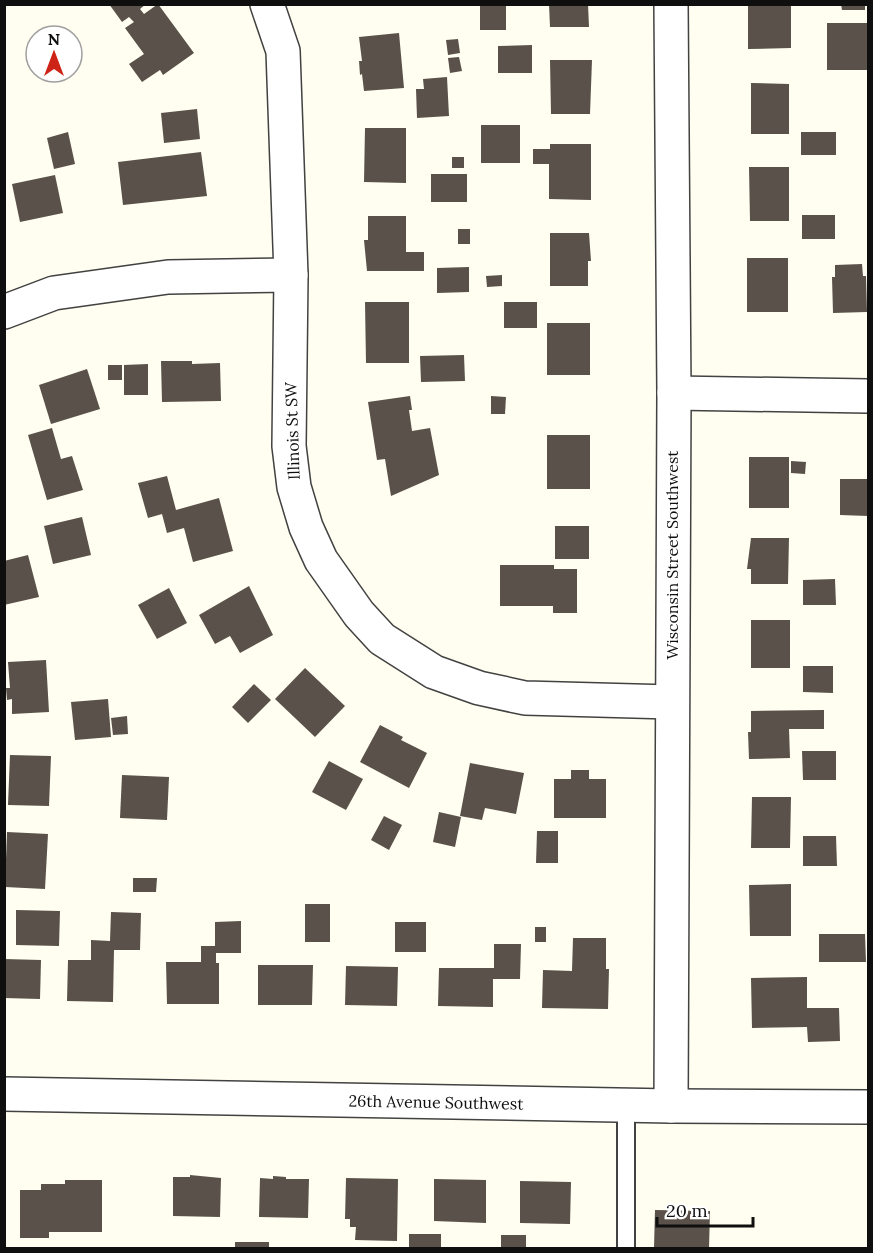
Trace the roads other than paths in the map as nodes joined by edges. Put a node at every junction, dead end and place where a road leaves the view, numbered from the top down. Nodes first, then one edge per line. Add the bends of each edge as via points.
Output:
1 (267, 4) edge
2 (671, 4) edge
3 (291, 274) junction
4 (4, 312) edge
5 (674, 393) junction
6 (868, 396) edge
7 (671, 702) junction
8 (4, 1094) edge
9 (626, 1105) junction
10 (671, 1106) junction
11 (868, 1107) edge
12 (626, 1248) edge

1 - 3 street, Illinois St SW via 284,51
2 - 5 street, Wisconsin Street Southwest
3 - 4 street via 168,277 54,293
3 - 7 street, Illinois St SW via 289,446 294,487 321,560 381,639 434,672 479,688 525,698
5 - 6 street
5 - 7 street, Wisconsin Street Southwest
7 - 10 street, Wisconsin Street Southwest
8 - 9 street, 26th Avenue Southwest
9 - 10 street, 26th Avenue Southwest
9 - 12 lane
10 - 11 street, 26th Avenue Southwest

